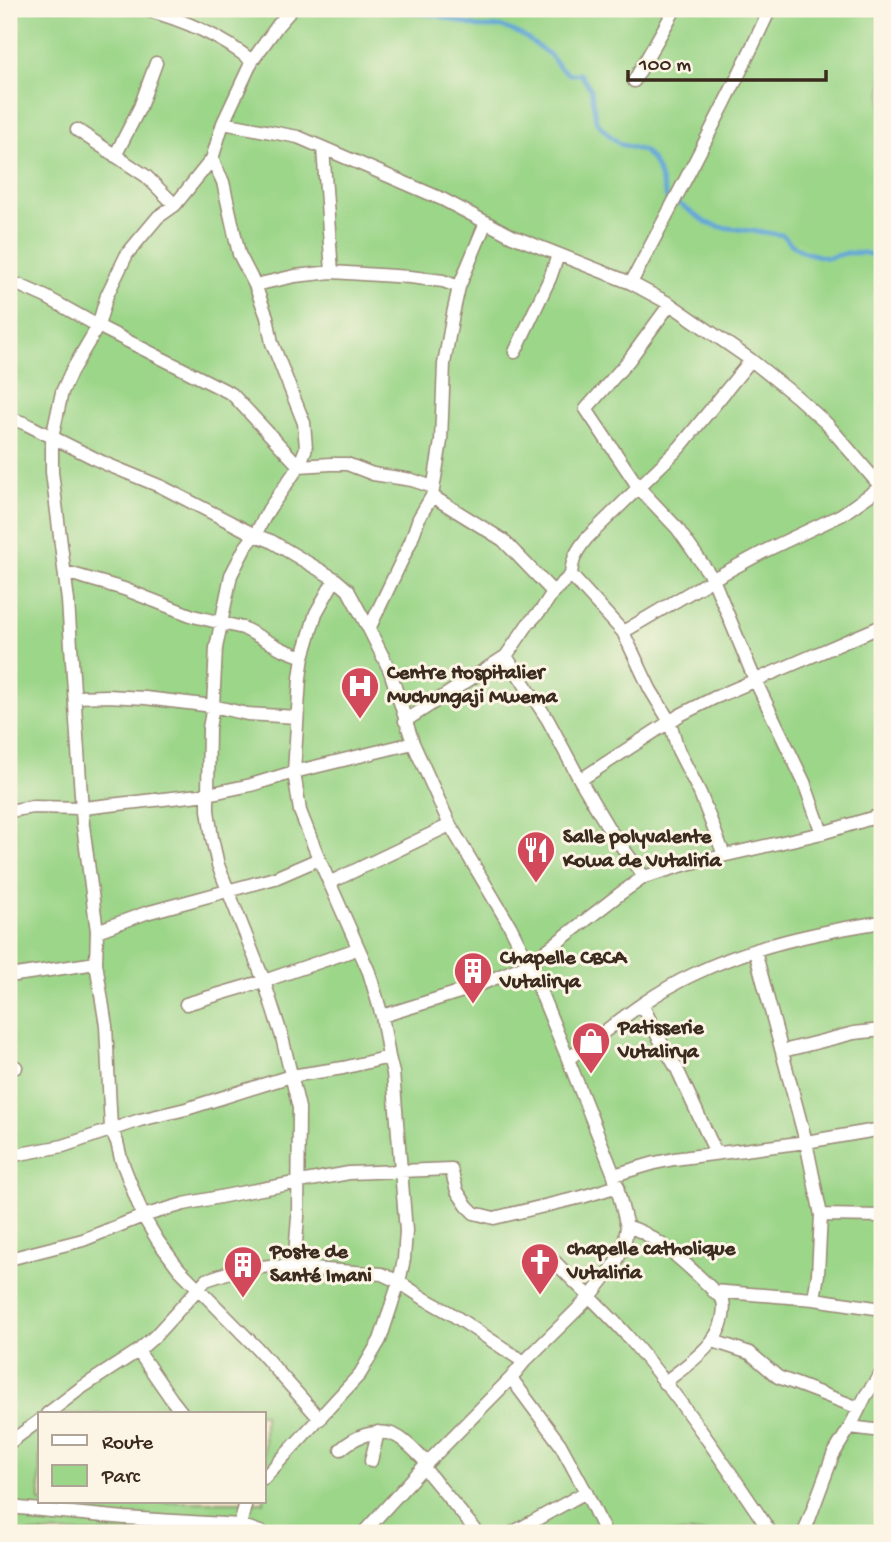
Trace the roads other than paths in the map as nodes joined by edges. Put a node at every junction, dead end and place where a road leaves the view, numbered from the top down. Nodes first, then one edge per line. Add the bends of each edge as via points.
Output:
1 (143, 9) edge
2 (292, 9) edge
3 (675, 9) edge
4 (770, 9) edge
5 (174, 13) edge
6 (252, 61) junction
7 (156, 63) dead end
8 (634, 80) dead end
9 (223, 123) junction
10 (77, 130) dead end
11 (323, 148) junction
12 (115, 156) junction
13 (212, 159) junction
14 (175, 205) junction
15 (486, 222) junction
16 (558, 255) junction
17 (332, 272) junction
18 (9, 283) edge
19 (631, 283) junction
20 (254, 285) junction
21 (459, 287) junction
22 (670, 304) junction
23 (98, 326) junction
24 (515, 352) dead end
25 (751, 360) junction
26 (9, 418) edge
27 (52, 438) junction
28 (299, 466) junction
29 (882, 487) edge
30 (639, 488) junction
31 (433, 492) junction
32 (255, 535) junction
33 (65, 572) junction
34 (571, 575) junction
35 (335, 579) junction
36 (713, 579) junction
37 (553, 592) junction
38 (221, 624) junction
39 (882, 626) edge
40 (369, 629) junction
41 (623, 632) junction
42 (506, 656) junction
43 (303, 657) junction
44 (755, 680) junction
45 (76, 697) junction
46 (213, 706) junction
47 (297, 717) junction
48 (405, 722) junction
49 (670, 722) junction
50 (413, 743) junction
51 (294, 772) junction
52 (580, 780) junction
53 (208, 794) junction
54 (83, 808) junction
55 (9, 811) edge
56 (882, 815) edge
57 (450, 825) junction
58 (822, 833) junction
59 (724, 855) junction
60 (319, 859) junction
61 (644, 877) junction
62 (329, 883) junction
63 (228, 891) junction
64 (882, 922) edge
65 (97, 931) junction
66 (357, 949) junction
67 (755, 951) junction
68 (96, 963) junction
69 (528, 964) junction
70 (9, 976) edge
71 (264, 981) junction
72 (186, 1004) dead end
73 (642, 1004) junction
74 (382, 1016) junction
75 (882, 1030) edge
76 (783, 1051) junction
77 (389, 1057) junction
78 (568, 1059) junction
79 (291, 1076) junction
80 (111, 1129) junction
81 (882, 1129) edge
82 (806, 1142) junction
83 (716, 1153) junction
84 (9, 1156) edge
85 (402, 1171) junction
86 (616, 1180) junction
87 (298, 1183) junction
88 (821, 1215) junction
89 (143, 1216) junction
90 (882, 1216) edge
91 (627, 1227) junction
92 (9, 1259) edge
93 (555, 1262) dead end
94 (294, 1268) junction
95 (399, 1282) junction
96 (198, 1290) junction
97 (713, 1291) junction
98 (589, 1298) junction
99 (814, 1299) junction
100 (882, 1309) edge
101 (713, 1341) junction
102 (138, 1351) junction
103 (524, 1362) junction
104 (882, 1372) edge
105 (511, 1378) junction
106 (664, 1383) junction
107 (859, 1408) junction
108 (50, 1412) edge
109 (181, 1412) edge
110 (320, 1419) junction
111 (38, 1421) edge
112 (850, 1427) junction
113 (882, 1431) edge
114 (378, 1432) junction
115 (9, 1443) edge
116 (341, 1449) dead end
117 (371, 1461) dead end
118 (426, 1466) junction
119 (266, 1476) edge
120 (586, 1492) junction
121 (245, 1504) edge
122 (9, 1507) edge
123 (240, 1525) junction
124 (263, 1533) edge
125 (363, 1533) edge
126 (478, 1533) edge
127 (512, 1533) edge
128 (606, 1533) edge
129 (771, 1533) edge
130 (804, 1533) edge

1 - 5 street
2 - 6 street
3 - 8 street
4 - 19 street
5 - 6 street
6 - 9 street
7 - 12 street
9 - 11 street via 298,137
9 - 13 street
10 - 12 street
11 - 15 street
11 - 17 street
12 - 14 street via 146,176
13 - 14 street
13 - 20 street via 223,182 239,254
14 - 23 street via 158,217 127,254
15 - 16 street
15 - 21 street
16 - 19 street
16 - 24 street
17 - 20 street
17 - 21 street via 410,276
18 - 23 street
19 - 22 street
20 - 28 street via 304,423 306,448
21 - 31 street via 444,364 441,442
22 - 25 street
22 - 30 street via 586,409
23 - 27 street via 62,392
23 - 28 street via 232,394
25 - 29 street via 827,424
25 - 30 street via 680,447
26 - 27 street
27 - 32 street
27 - 33 street
28 - 31 street via 347,464 412,480
28 - 32 street
29 - 36 street via 841,515
30 - 34 street via 577,549
30 - 36 street via 677,528
31 - 37 street via 503,540
31 - 40 street
32 - 35 street
32 - 38 street via 231,575
33 - 38 street
33 - 45 street
34 - 37 street
34 - 41 street
35 - 40 street via 348,590
35 - 43 street via 316,613
36 - 41 street
36 - 44 street
37 - 42 street
38 - 43 street via 243,628
38 - 46 street
39 - 44 street
40 - 48 street via 390,671
41 - 49 street
42 - 48 street
42 - 52 street
43 - 47 street
44 - 49 street
44 - 58 street via 804,782
45 - 46 street via 145,698
45 - 54 street
46 - 47 street via 247,714
46 - 53 street
47 - 51 street
48 - 50 street
49 - 52 street
49 - 59 street
50 - 51 street
50 - 57 street
51 - 53 street
51 - 60 street via 300,811
52 - 61 street
53 - 54 street
53 - 63 street via 212,838
54 - 55 street
54 - 65 street
56 - 58 street
57 - 62 street
57 - 69 street
58 - 59 street
59 - 61 street
60 - 62 street
60 - 63 street
61 - 69 street
62 - 66 street
63 - 65 street
63 - 71 street
64 - 67 street
65 - 68 street
66 - 71 street
66 - 74 street
67 - 73 street via 690,975
67 - 76 street
68 - 70 street
68 - 80 street via 106,1026
69 - 74 street via 469,989
69 - 78 street
71 - 72 street
71 - 79 street
73 - 78 street
73 - 83 street
74 - 77 street
75 - 76 street
76 - 82 street
77 - 79 street
77 - 85 street
78 - 86 street
79 - 80 street
79 - 87 street via 299,1108
80 - 84 street via 63,1146
80 - 89 street
81 - 82 street
82 - 83 street
82 - 88 street
83 - 86 street via 655,1163
85 - 86 street via 450,1169 467,1206 474,1213 494,1218 582,1198
85 - 87 street via 349,1173
85 - 95 street via 406,1231
86 - 91 street
87 - 89 street
87 - 94 street
88 - 90 street
88 - 99 street
89 - 92 street via 83,1240
89 - 96 street
91 - 97 street via 671,1252
91 - 98 street via 614,1266
93 - 98 street
94 - 95 street via 382,1274
94 - 96 street via 236,1270 206,1280
95 - 103 street
95 - 110 street via 380,1340 360,1374
96 - 102 street
96 - 110 street
97 - 99 street
97 - 101 street via 723,1300 725,1310
98 - 103 street
98 - 106 street
99 - 100 street
101 - 106 street
101 - 107 street via 750,1353 778,1377
102 - 108 street
102 - 109 street
103 - 105 street
104 - 107 street
105 - 118 street
105 - 120 street via 560,1444
106 - 129 street
107 - 112 street
110 - 119 street
111 - 115 street
112 - 113 street
112 - 130 street via 833,1455
114 - 116 street via 350,1441
114 - 117 street
114 - 118 street via 398,1437
118 - 125 street
118 - 126 street
120 - 127 street
120 - 128 street
121 - 123 street
122 - 123 street
123 - 124 street

